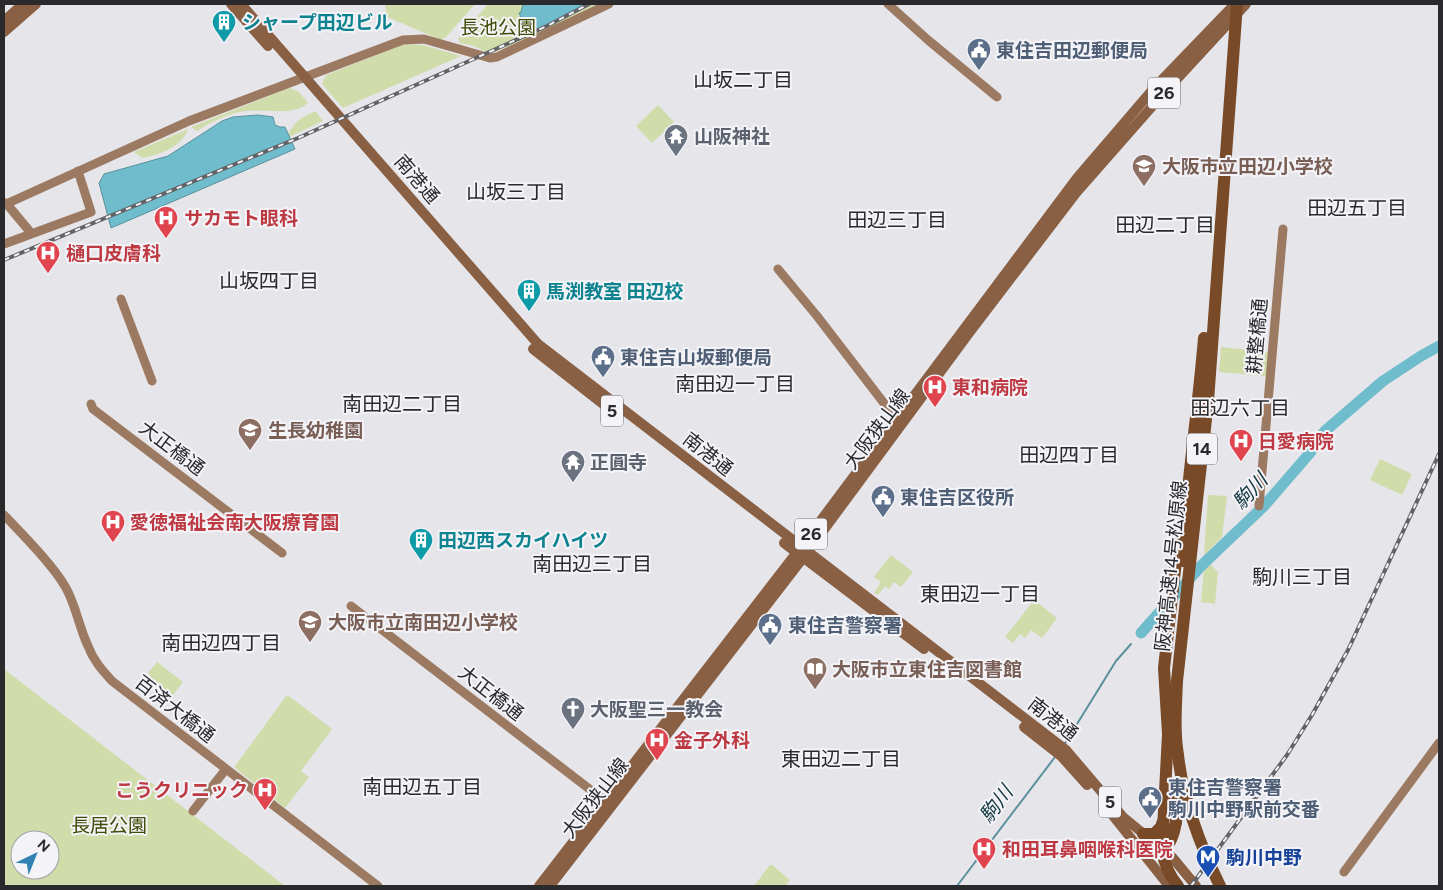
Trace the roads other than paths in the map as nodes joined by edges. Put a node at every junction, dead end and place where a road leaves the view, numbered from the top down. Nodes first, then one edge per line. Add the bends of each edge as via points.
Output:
1 (23, 4) edge
2 (36, 4) edge
3 (231, 4) edge
4 (241, 4) edge
5 (609, 4) edge
6 (888, 4) edge
7 (1229, 4) edge
8 (1236, 4) edge
9 (1246, 4) edge
10 (4, 20) edge
11 (4, 32) edge
12 (302, 79) junction
13 (997, 97) dead end
14 (78, 171) junction
15 (5, 204) edge
16 (1283, 229) dead end
17 (31, 233) junction
18 (4, 244) edge
19 (778, 269) dead end
20 (121, 299) dead end
21 (152, 381) dead end
22 (91, 404) dead end
23 (899, 422) junction
24 (1186, 502) junction
25 (1259, 506) dead end
26 (4, 515) edge
27 (282, 553) dead end
28 (802, 553) junction
29 (1188, 572) junction
30 (351, 606) dead end
31 (1439, 743) edge
32 (1060, 750) junction
33 (226, 769) junction
34 (608, 803) junction
35 (192, 811) dead end
36 (1170, 821) junction
37 (1142, 834) junction
38 (1138, 847) junction
39 (1168, 850) junction
40 (1344, 872) dead end
41 (378, 886) edge
42 (539, 886) edge
43 (550, 886) edge
44 (1169, 886) edge
45 (1178, 886) edge
46 (1196, 886) edge
47 (1212, 886) edge
48 (1220, 886) edge

1 - 10 main road
2 - 11 main road
3 - 12 main road, 南港通 / 5
4 - 12 main road, 南港通 / 5
5 - 12 street via 497,56 486,58 424,39 410,38
6 - 13 street
7 - 24 highway, 阪神高速14号松原線 / 14, bridge via 1199,391
8 - 23 main road, 大阪狭山線 / 26 via 1155,87 1076,178
8 - 29 highway, 阪神高速14号松原線 / 14, bridge via 1208,401
9 - 23 main road, 大阪狭山線 / 26 via 1084,184
12 - 14 street via 189,121
12 - 28 main road, 南港通 / 5 via 534,349
14 - 15 street
14 - 17 street via 91,212
15 - 17 street
16 - 25 street, 耕整橋通
17 - 18 street
19 - 23 street
20 - 21 street
22 - 27 street, 大正橋通 via 93,409
23 - 28 main road, 大阪狭山線 / 26
24 - 36 highway, bridge via 1177,546 1164,668 1168,734 1165,804
24 - 47 highway, 阪神高速14号松原線 / 14, bridge via 1170,694 1170,760 1187,828
26 - 33 street, 百済大橋通 via 67,589 88,646 112,681
28 - 32 main road, 南港通 / 5
28 - 34 main road, 大阪狭山線 / 26
29 - 36 highway, bridge via 1191,611
29 - 48 highway, 阪神高速14号松原線 / 14, bridge via 1177,681 1177,754 1190,811
30 - 34 street, 大正橋通
31 - 40 street
32 - 37 main road, 南港通 / 5 via 1076,760 1123,817
32 - 38 main road, 南港通 / 5
33 - 35 street
33 - 41 street, 百済大橋通
34 - 42 main road, 大阪狭山線 / 26
34 - 43 main road, 大阪狭山線 / 26
36 - 37 highway via 1154,834
36 - 39 highway via 1174,834
37 - 39 main road, 南港通 / 5
38 - 39 highway via 1150,852
38 - 44 main road, 南港通 / 5
39 - 45 highway via 1164,861
39 - 46 main road, 南港通 / 5

